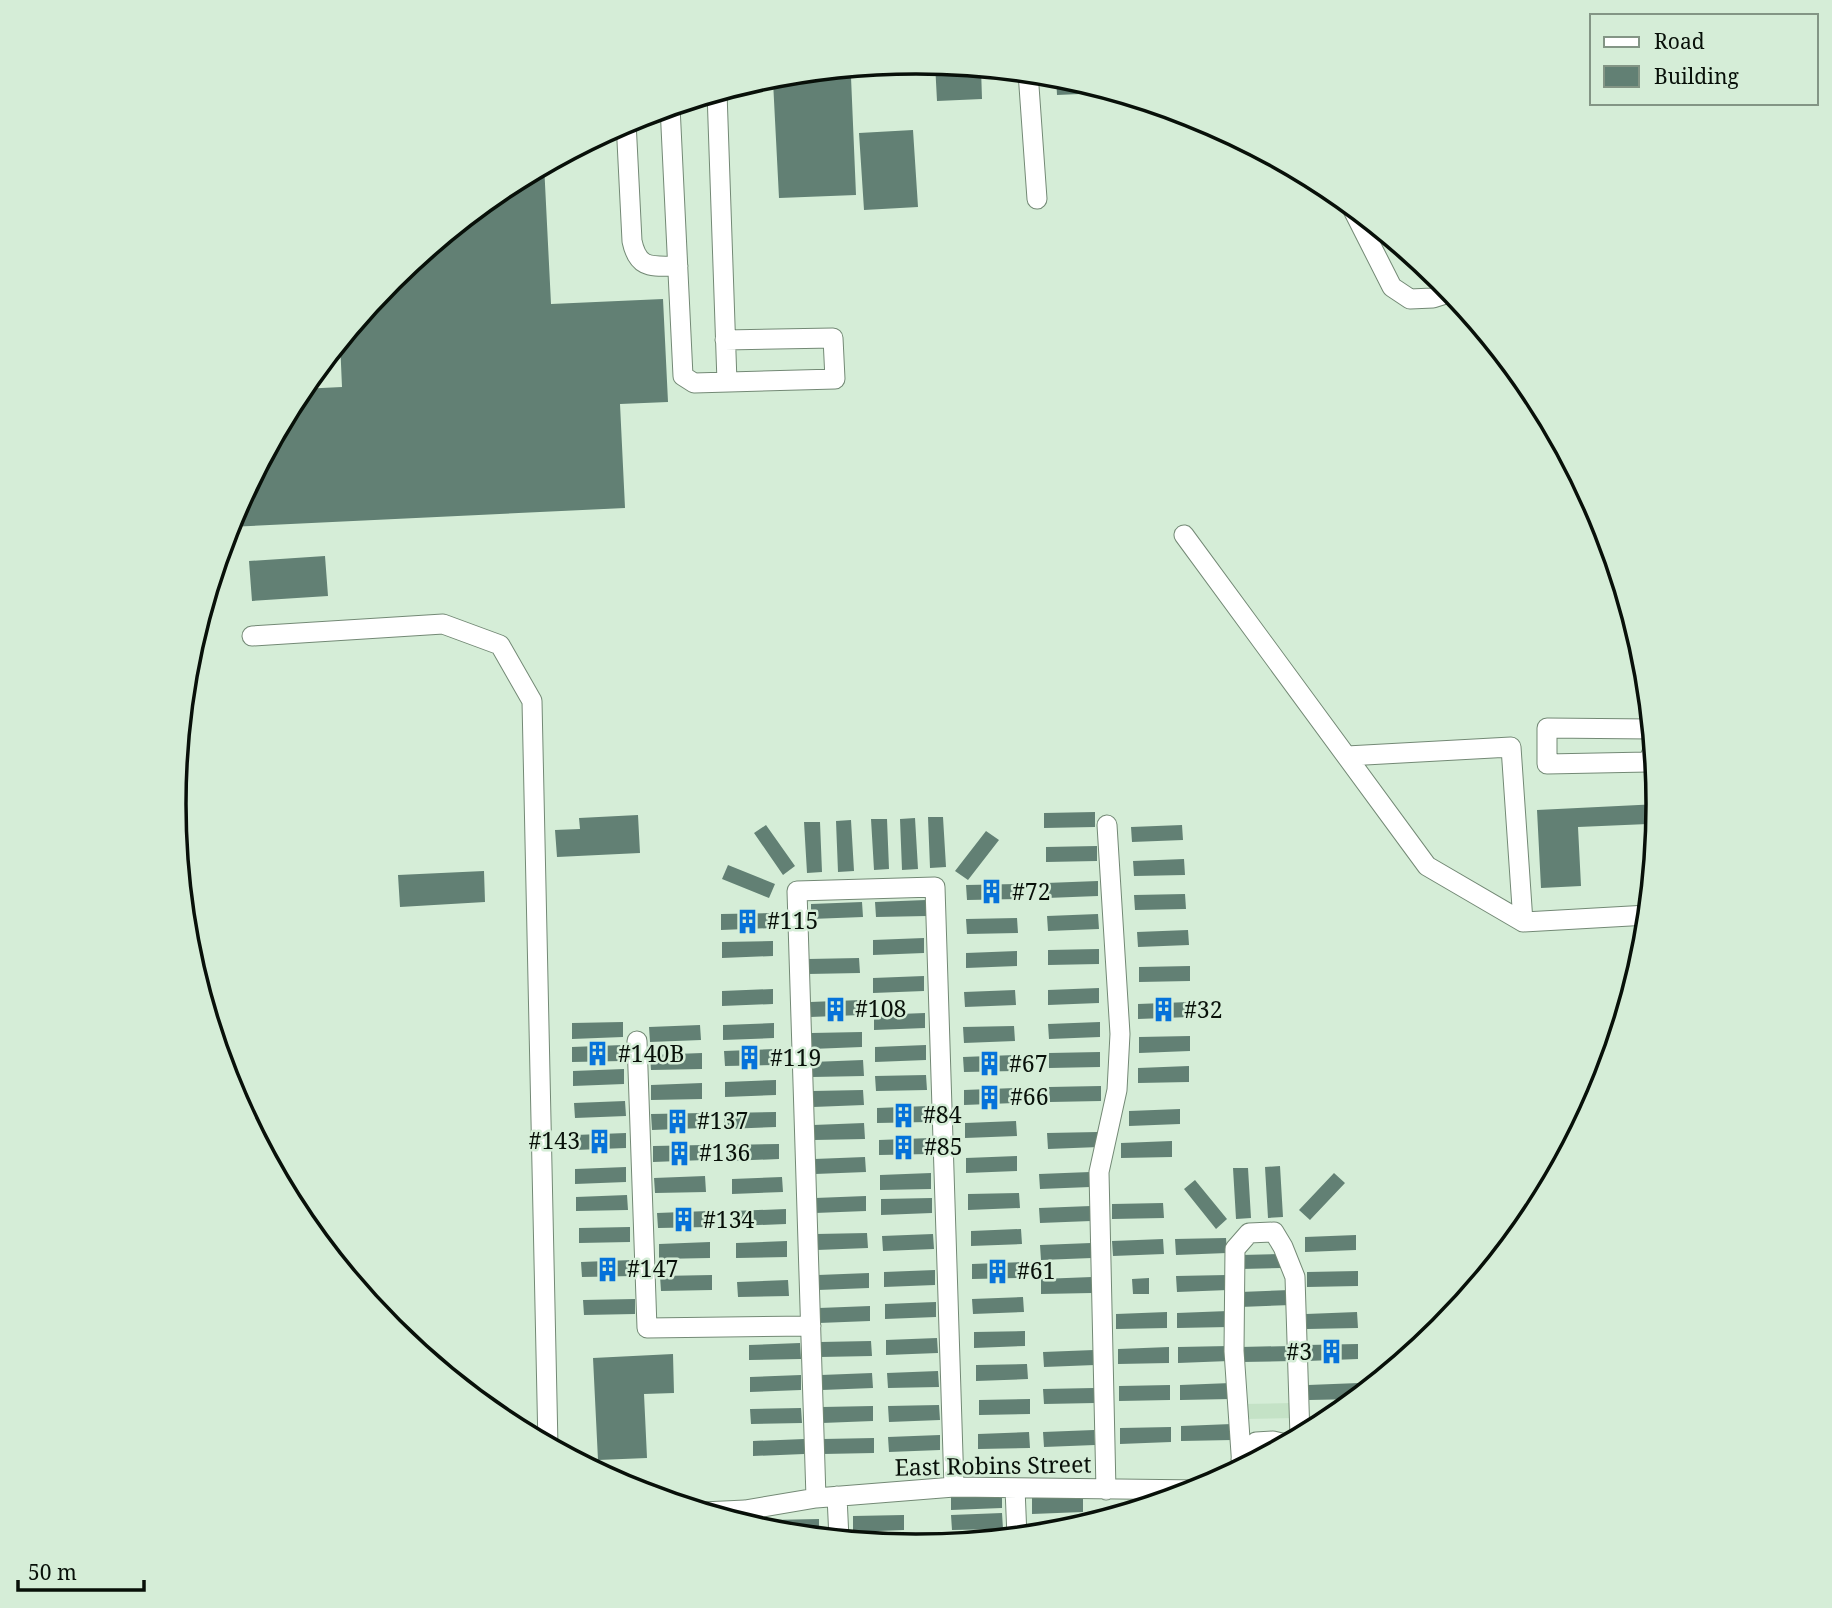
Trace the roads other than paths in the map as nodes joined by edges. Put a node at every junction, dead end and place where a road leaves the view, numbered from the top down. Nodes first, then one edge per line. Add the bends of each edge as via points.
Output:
1 (1029, 83) edge
2 (718, 101) edge
3 (670, 116) edge
4 (627, 133) edge
5 (1037, 199) dead end
6 (1360, 223) edge
7 (678, 266) junction
8 (1441, 296) edge
9 (725, 340) junction
10 (727, 382) junction
11 (1184, 535) dead end
12 (252, 636) dead end
13 (1642, 729) edge
14 (1347, 756) junction
15 (1645, 762) edge
16 (1107, 825) dead end
17 (1637, 916) edge
18 (1523, 922) junction
19 (637, 1041) dead end
20 (810, 1326) junction
21 (1300, 1425) edge
22 (548, 1435) edge
23 (1273, 1441) edge
24 (1248, 1454) edge
25 (1242, 1458) edge
26 (954, 1487) junction
27 (1015, 1488) junction
28 (1106, 1490) junction
29 (1167, 1490) edge
30 (837, 1496) junction
31 (816, 1498) junction
32 (730, 1511) edge
33 (1017, 1527) edge
34 (839, 1530) edge

1 - 5 street
2 - 9 street
3 - 7 street
4 - 7 street via 635,253 650,265
6 - 8 street via 1392,287 1410,299
7 - 10 street via 683,376 694,383
9 - 10 street
9 - 10 street via 832,338 835,379
11 - 14 street
12 - 22 street via 443,624 500,645 532,701
13 - 15 street via 1547,728 1547,764
14 - 18 street via 1427,866
14 - 18 street via 1511,747
16 - 28 street via 1120,1034 1117,1090 1099,1172
17 - 18 street
19 - 20 street via 647,1328
20 - 26 street via 797,891 935,887
20 - 31 street
21 - 25 street via 1295,1278 1274,1232 1249,1233 1235,1249 1234,1351
23 - 24 street via 1256,1442
26 - 27 street, East Robins Street
26 - 30 street, East Robins Street
27 - 28 street, East Robins Street
27 - 33 street
28 - 29 street, East Robins Street
30 - 31 street, East Robins Street
30 - 34 street
31 - 32 street, East Robins Street

